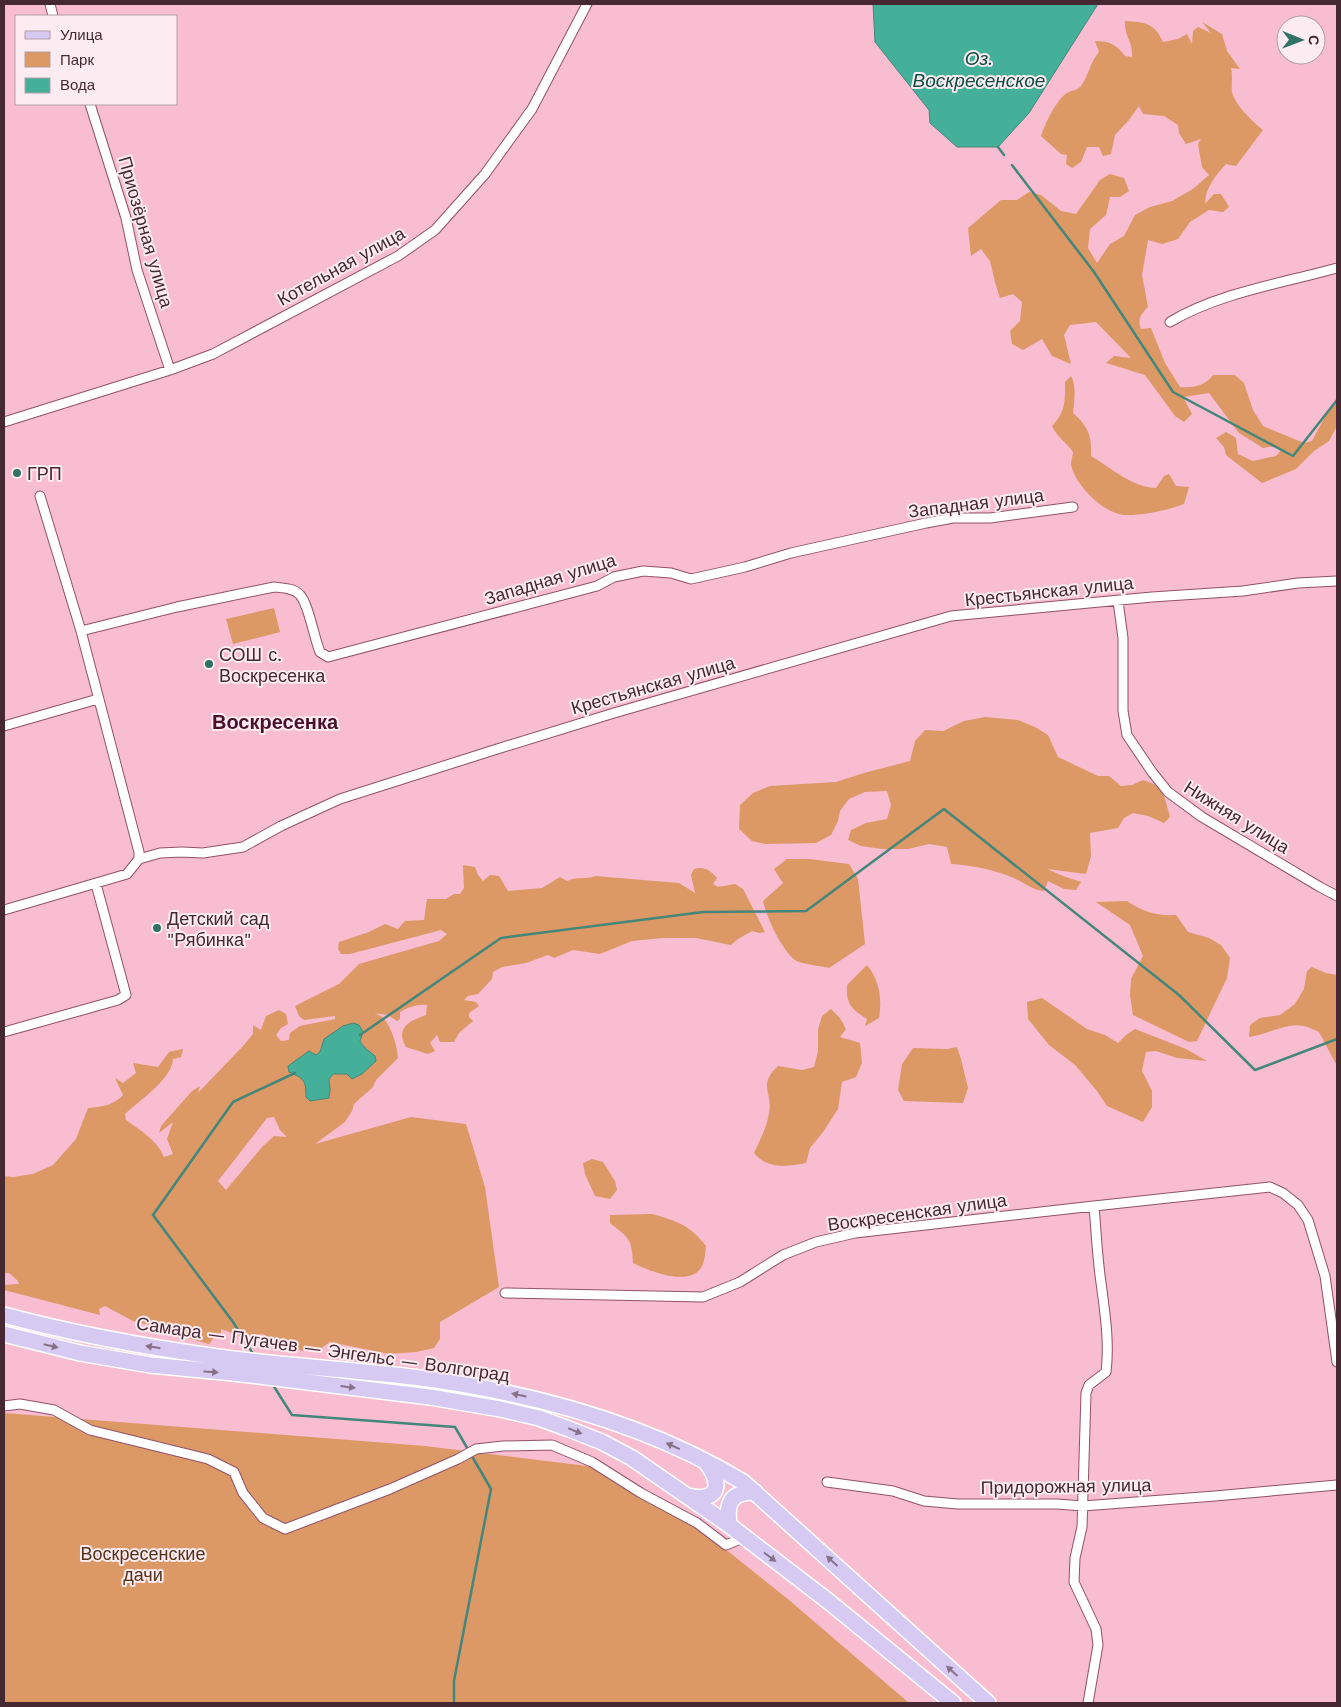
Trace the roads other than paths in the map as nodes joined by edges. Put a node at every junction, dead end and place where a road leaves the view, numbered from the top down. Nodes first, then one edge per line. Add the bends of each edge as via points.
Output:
1 (587, 4) edge
2 (90, 105) edge
3 (1337, 268) edge
4 (1170, 322) dead end
5 (170, 370) junction
6 (4, 422) edge
7 (40, 496) dead end
8 (1073, 506) dead end
9 (1337, 581) edge
10 (1118, 601) junction
11 (81, 631) junction
12 (98, 699) junction
13 (4, 726) edge
14 (139, 860) junction
15 (96, 884) junction
16 (1337, 896) edge
17 (4, 910) edge
18 (4, 1032) edge
19 (1094, 1206) junction
20 (505, 1293) dead end
21 (4, 1315) edge
22 (4, 1334) edge
23 (1337, 1362) edge
24 (4, 1406) edge
25 (706, 1461) junction
26 (827, 1482) dead end
27 (1337, 1485) edge
28 (755, 1492) junction
29 (688, 1496) junction
30 (1082, 1506) junction
31 (729, 1525) junction
32 (745, 1537) junction
33 (953, 1703) edge
34 (988, 1703) edge
35 (1088, 1703) edge

1 - 5 street, Котельная улица via 532,109 486,174 435,230 398,256 213,354
2 - 5 street, Приозёрная улица
3 - 4 street via 1241,293 1188,311
5 - 6 street, Котельная улица
7 - 11 street
8 - 11 street, Западная улица via 926,523 791,553 691,580 671,573 630,572 597,586 328,657 320,652 300,595 274,587 177,606
9 - 10 street, Крестьянская улица
10 - 14 street, Крестьянская улица via 952,616 587,721 340,799 281,826 243,848 203,854 160,853
10 - 16 street, Нижняя улица via 1123,638 1123,711 1127,735 1152,772 1168,792 1202,817
11 - 12 street
12 - 13 street
12 - 14 street
14 - 15 street, Крестьянская улица via 127,874
15 - 17 street, Крестьянская улица
15 - 18 street via 126,995
19 - 20 street, Воскресенская улица via 855,1233 824,1240 783,1255 740,1282 703,1297
19 - 23 street, Воскресенская улица via 1270,1188 1283,1193 1298,1205 1308,1220 1325,1276
19 - 30 street via 1108,1359 1106,1372 1089,1385 1086,1394
25 -> 21 main road, Самара — Пугачев — Энгельс — Волгоград via 642,1432 545,1400 435,1380 219,1357 89,1335
22 -> 29 main road, Самара — Пугачев — Энгельс — Волгоград via 80,1353 150,1365 430,1397 539,1418 632,1458
24 - 32 street via 20,1404 54,1410 90,1430 208,1459 234,1472 243,1493 263,1518 285,1529 390,1489 476,1448 552,1445 592,1462 697,1523 726,1545
25 - 28 main road, Самара — Пугачев — Энгельс — Волгоград
25 - 29 main road via 717,1480 713,1494 699,1499
26 - 30 street, Придорожная улица via 893,1491 924,1501
27 - 30 street, Придорожная улица
28 - 31 main road via 742,1492 734,1497 727,1513
34 -> 28 main road, Самара — Пугачев — Энгельс — Волгоград
29 - 31 main road, Самара — Пугачев — Энгельс — Волгоград
30 - 35 street via 1074,1582 1096,1630 1098,1645
31 - 32 main road, Самара — Пугачев — Энгельс — Волгоград
32 -> 33 main road, Самара — Пугачев — Энгельс — Волгоград

